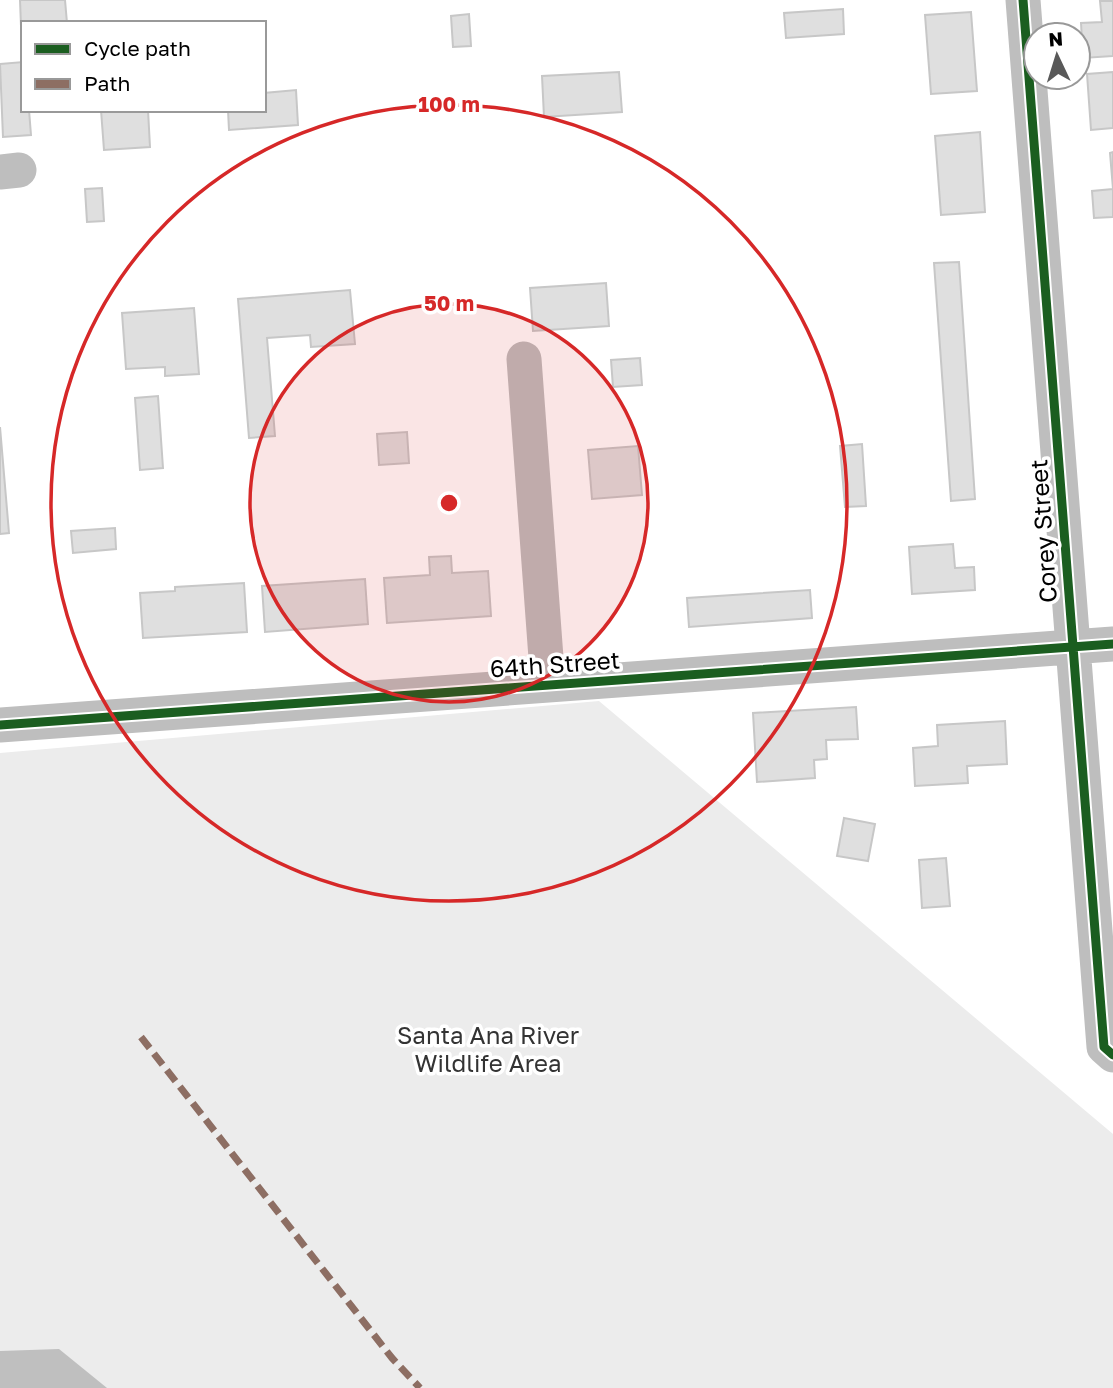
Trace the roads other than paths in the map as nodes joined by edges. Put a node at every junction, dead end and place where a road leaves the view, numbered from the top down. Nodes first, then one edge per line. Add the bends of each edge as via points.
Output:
1 (1023, 0) edge
2 (524, 359) dead end
3 (1113, 644) edge
4 (1073, 646) junction
5 (548, 685) junction
6 (0, 725) edge
7 (1113, 1055) edge

1 - 4 street, Corey Street
2 - 5 street
3 - 4 street, 64th Street
4 - 5 street, 64th Street
4 - 7 street, Corey Street via 1104,1047
5 - 6 street, 64th Street

